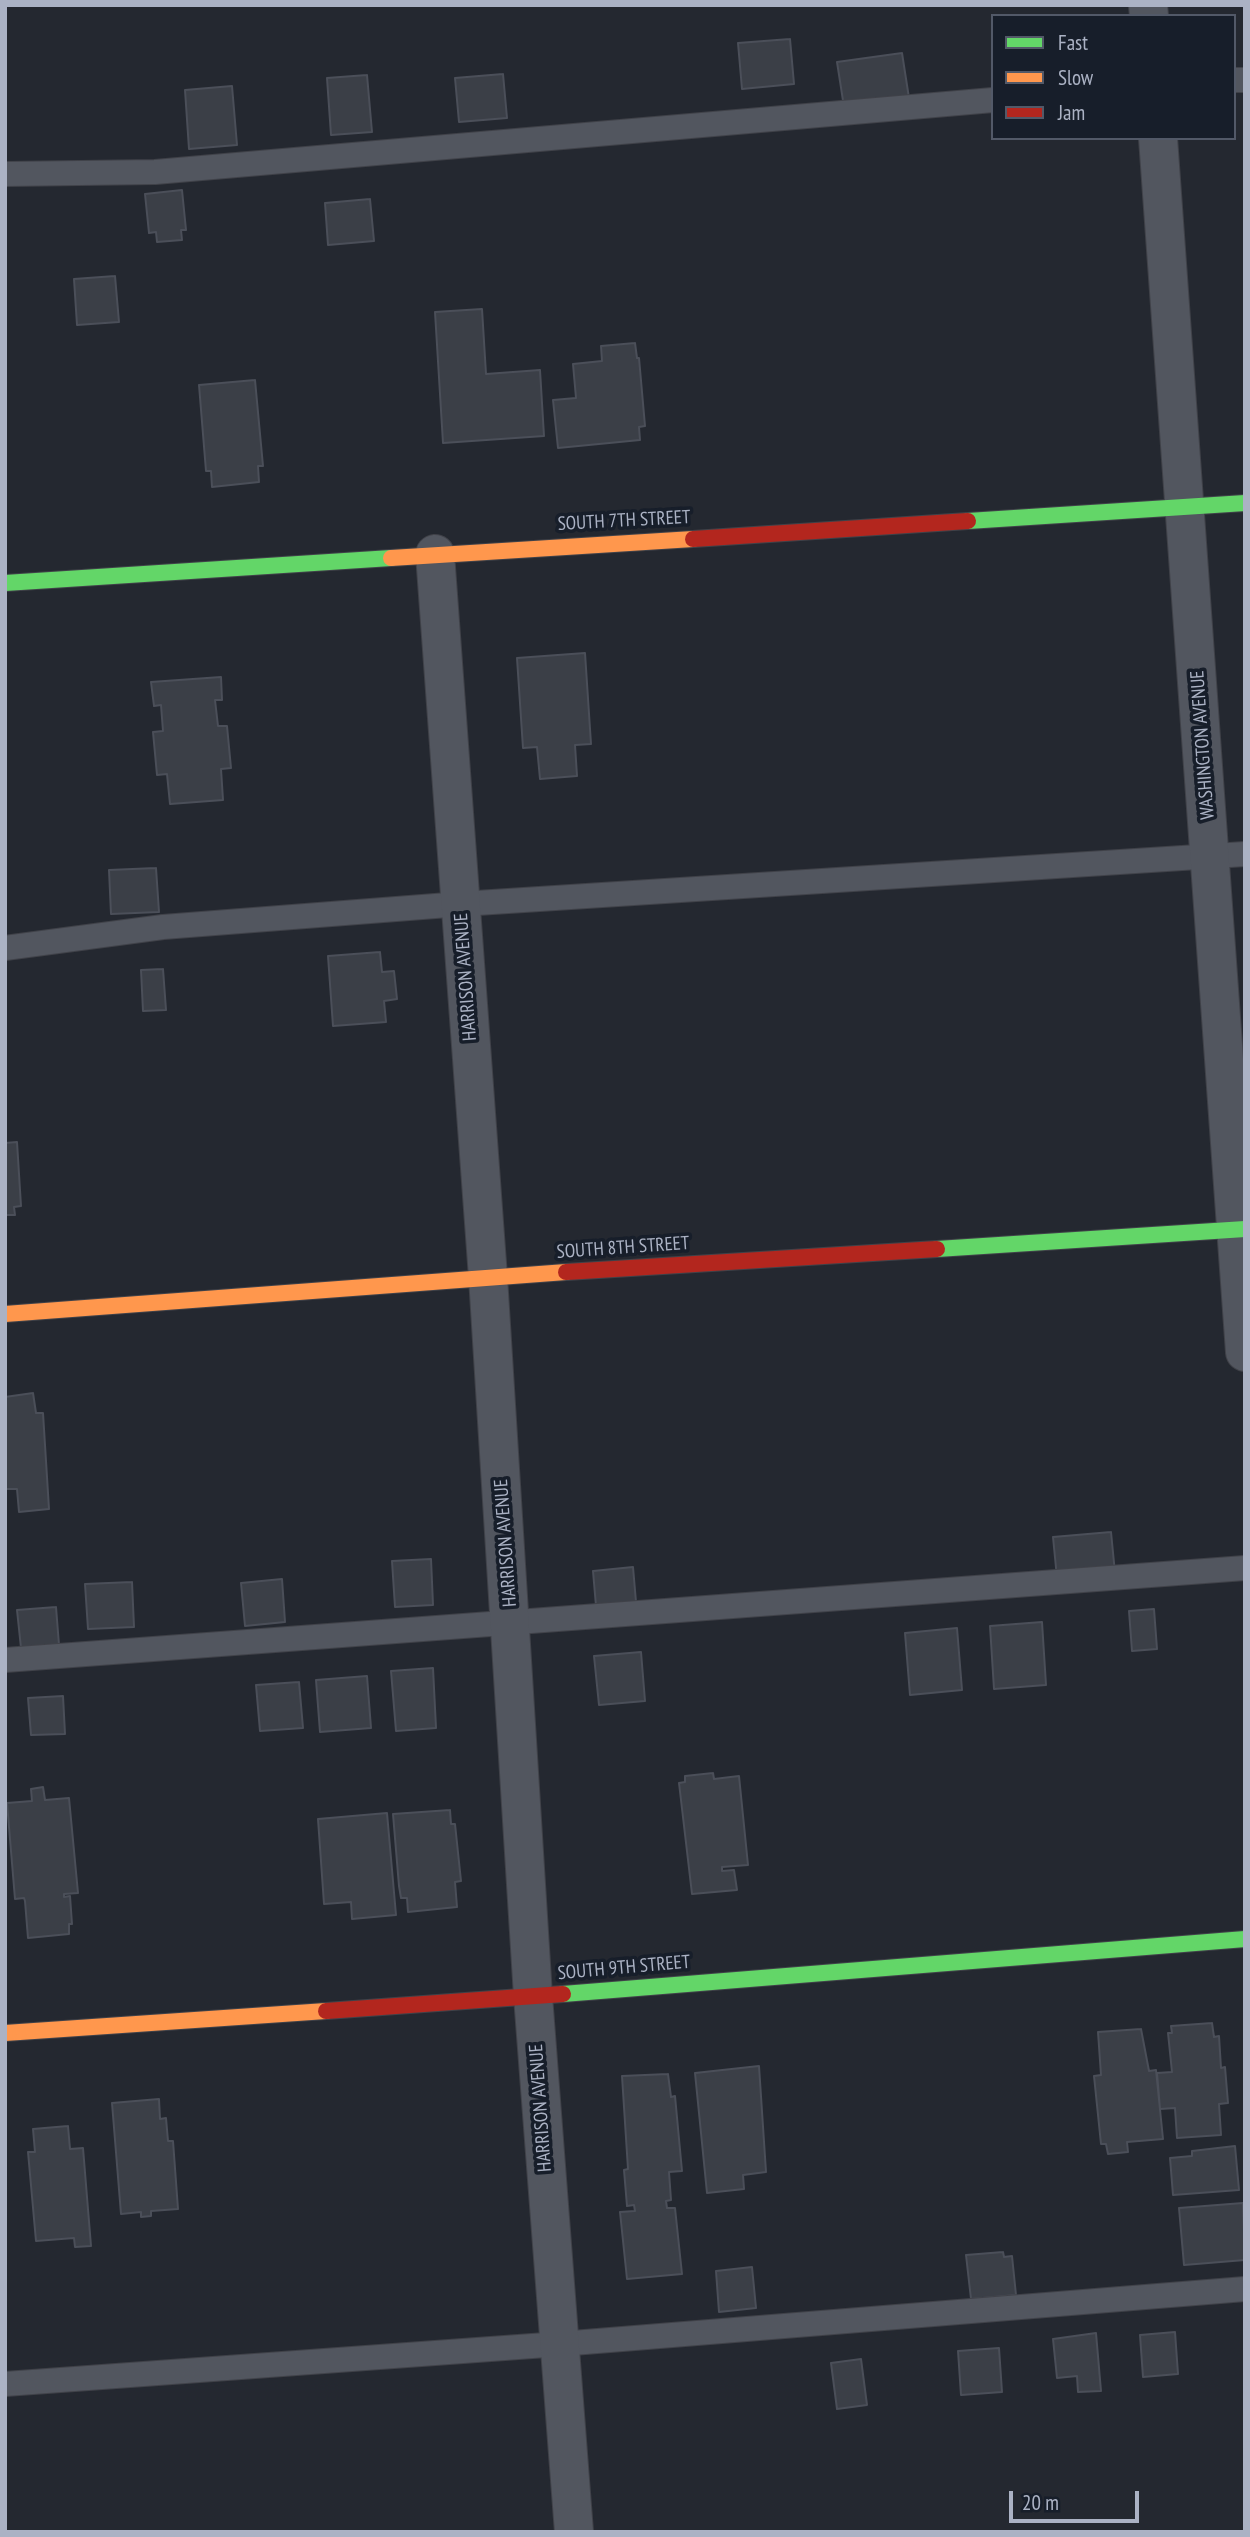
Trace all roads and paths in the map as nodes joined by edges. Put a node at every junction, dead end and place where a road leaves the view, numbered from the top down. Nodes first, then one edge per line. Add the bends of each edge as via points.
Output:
1 (991, 100) edge
2 (1158, 140) edge
3 (5, 174) edge
4 (1245, 503) edge
5 (1187, 508) junction
6 (435, 554) junction
7 (5, 583) edge
8 (1228, 856) edge
9 (461, 904) junction
10 (5, 948) edge
11 (1240, 1229) edge
12 (488, 1277) junction
13 (5, 1314) edge
14 (1245, 1352) edge
15 (1245, 1568) edge
16 (511, 1622) junction
17 (5, 1660) edge
18 (1245, 1939) edge
19 (533, 1996) junction
20 (5, 2033) edge
21 (1245, 2288) edge
22 (560, 2344) junction
23 (5, 2384) edge
24 (574, 2532) edge

1 - 3 lane via 155,172
2 - 5 street, WASHINGTON AVENUE
4 - 5 street, SOUTH 7TH STREET
5 - 6 street, SOUTH 7TH STREET
5 - 8 street, WASHINGTON AVENUE
6 - 7 street, SOUTH 7TH STREET
6 - 9 street, HARRISON AVENUE
8 - 9 lane
8 - 11 street, WASHINGTON AVENUE
9 - 10 lane via 163,928
9 - 12 street, HARRISON AVENUE
11 - 12 street, SOUTH 8TH STREET
11 - 14 street, WASHINGTON AVENUE
12 - 13 street, SOUTH 8TH STREET
12 - 16 street, HARRISON AVENUE
15 - 16 lane
16 - 17 lane
16 - 19 street, HARRISON AVENUE
18 - 19 street, SOUTH 9TH STREET
19 - 20 street, SOUTH 9TH STREET
19 - 22 street, HARRISON AVENUE
21 - 22 lane
22 - 23 lane
22 - 24 street, HARRISON AVENUE

